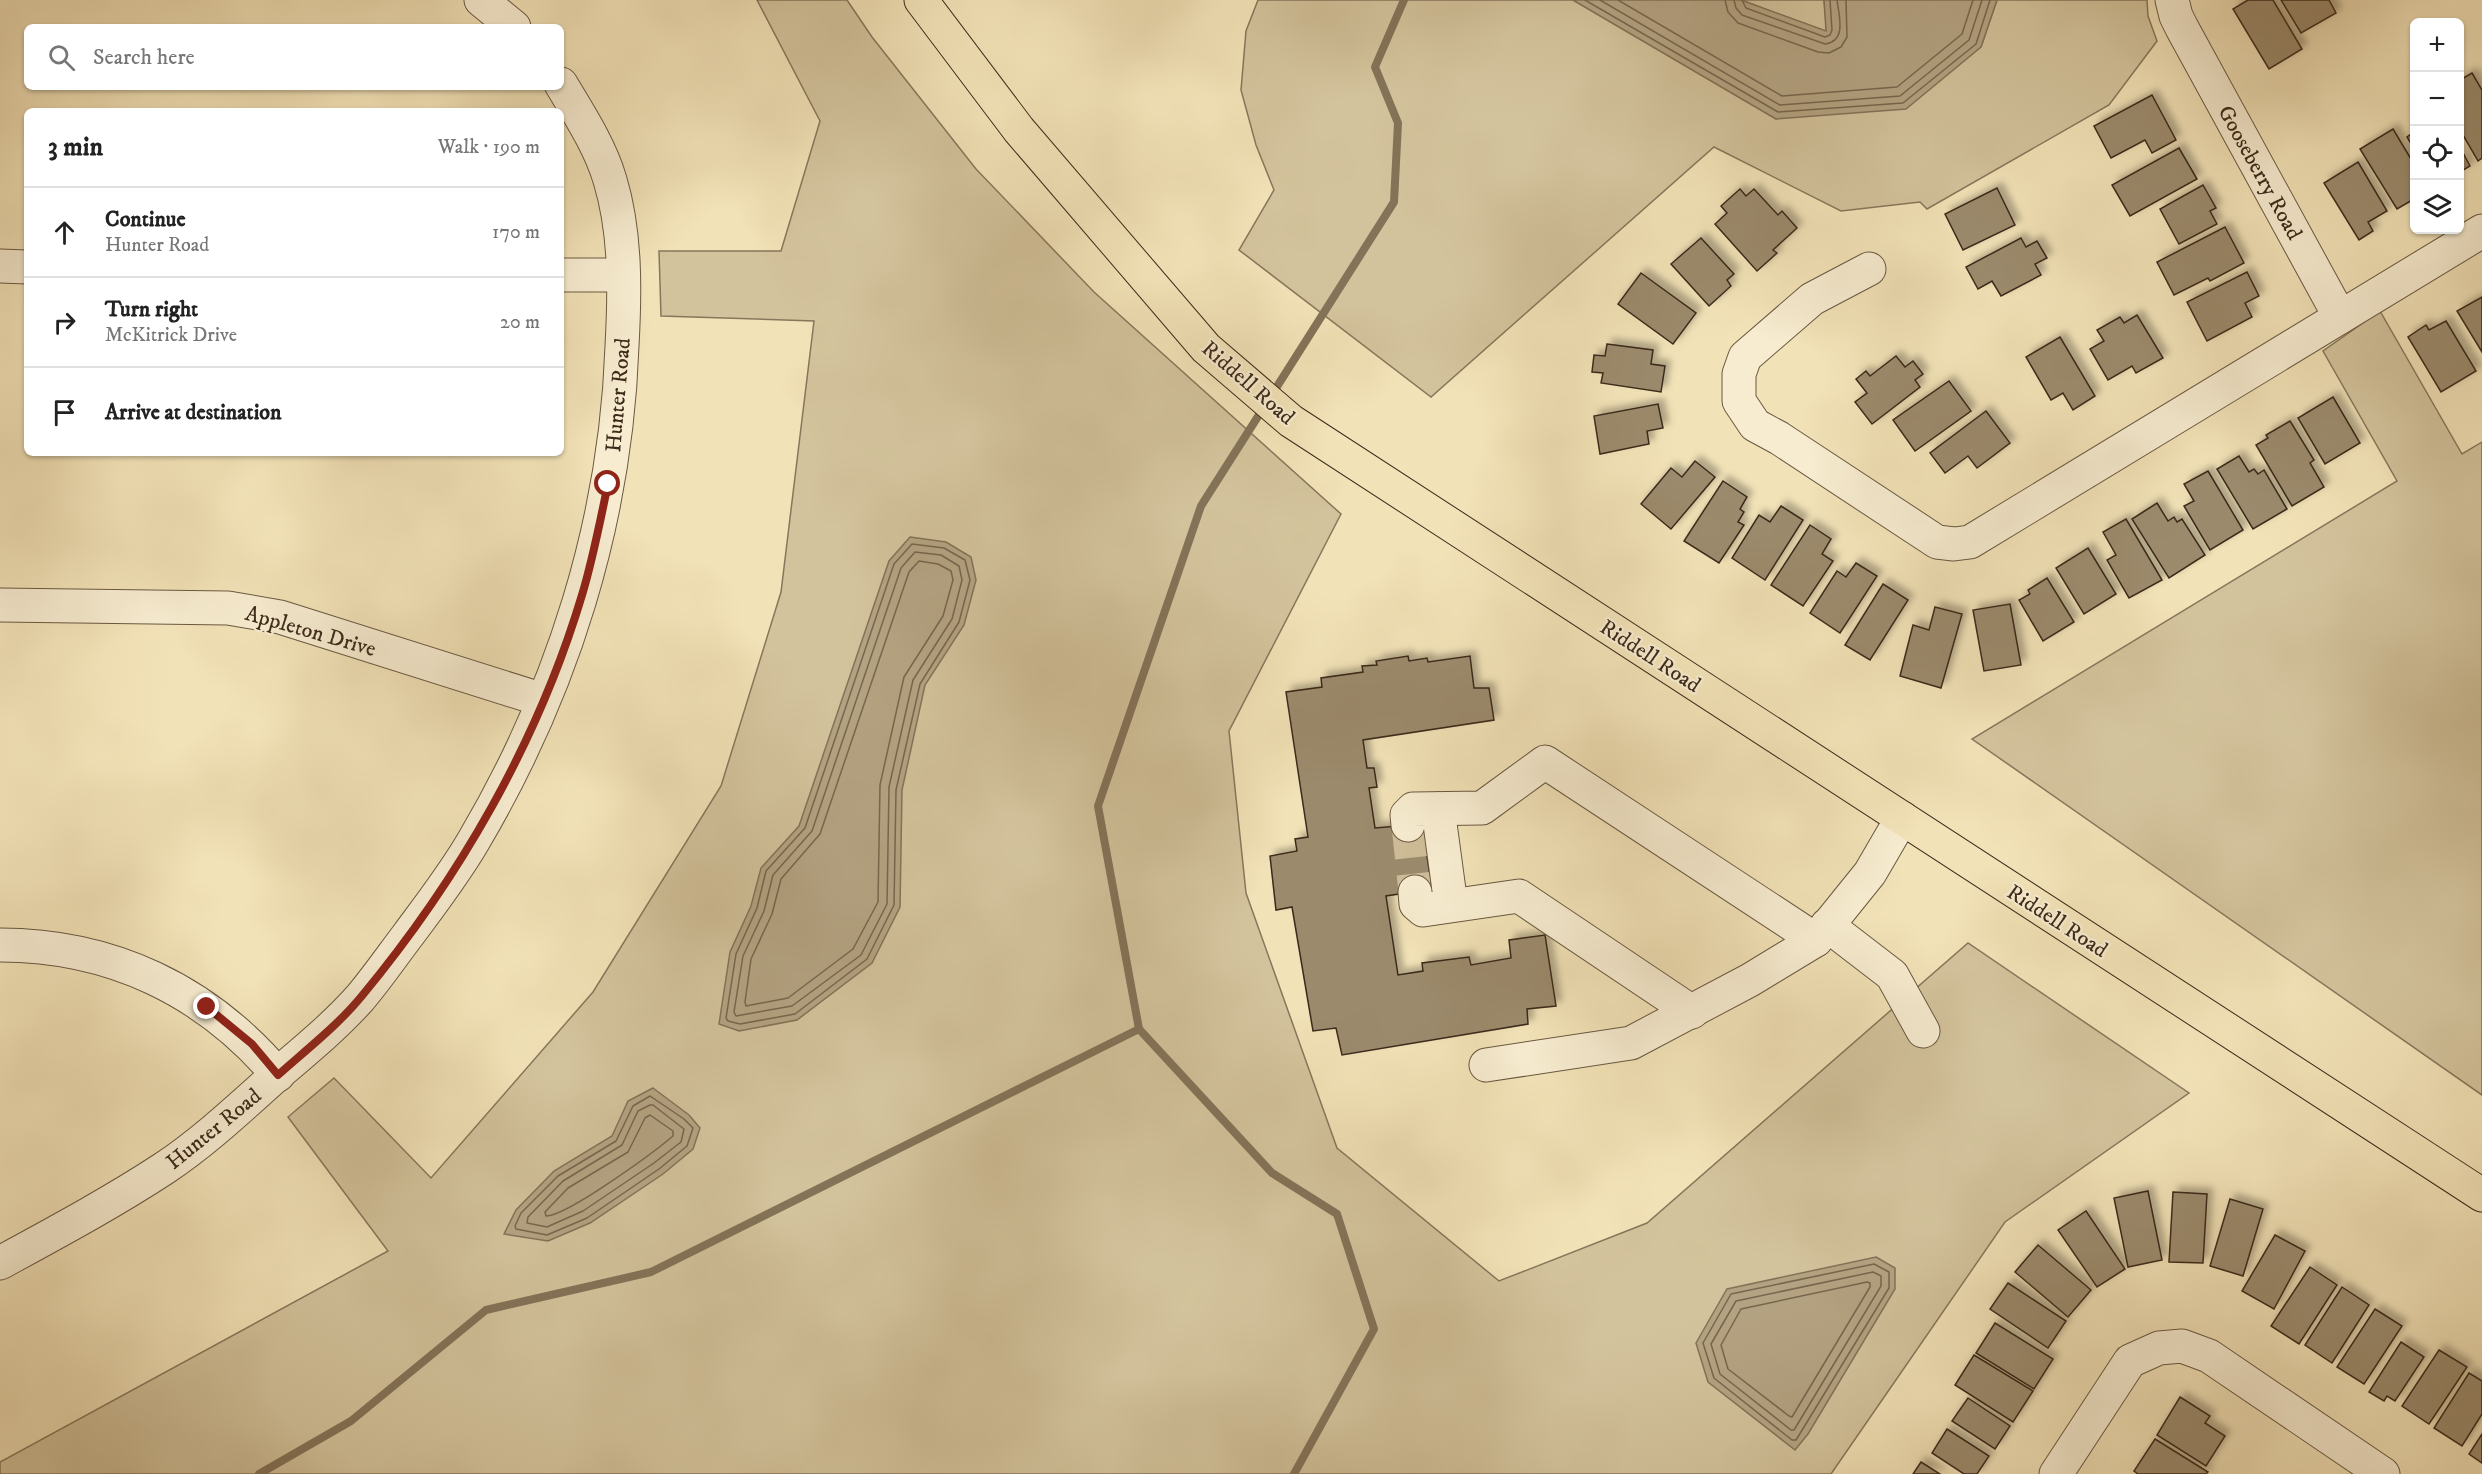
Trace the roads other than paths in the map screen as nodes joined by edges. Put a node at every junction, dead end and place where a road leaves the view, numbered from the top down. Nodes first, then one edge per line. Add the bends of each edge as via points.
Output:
1 (481, 0) edge
2 (921, 0) edge
3 (2177, 14) edge
4 (510, 24) edge
5 (564, 89) edge
6 (2482, 231) edge
7 (0, 266) edge
8 (24, 267) edge
9 (1869, 269) dead end
10 (564, 274) edge
11 (623, 274) junction
12 (2340, 316) junction
13 (0, 605) edge
14 (543, 700) junction
15 (1438, 809) junction
16 (1902, 818) junction
17 (1408, 825) dead end
18 (1415, 892) tunnel mouth
19 (1451, 905) junction
20 (1822, 932) junction
21 (0, 945) edge
22 (1692, 1012) junction
23 (1923, 1031) dead end
24 (1486, 1065) dead end
25 (278, 1075) junction
26 (2482, 1195) edge
27 (0, 1263) edge
28 (2056, 1474) edge
29 (2383, 1474) edge

1 - 4 street
2 - 16 main road, Riddell Road via 1018,130 1206,348 1292,421
3 - 12 street, Gooseberry Road
5 - 11 street, Hunter Road via 589,130 610,178 621,236
6 - 12 street
7 - 8 street
9 - 12 street via 1812,299 1745,357 1739,374 1739,402 1755,425 1936,542 1954,544 1970,542
10 - 11 street
11 - 14 street, Hunter Road via 621,384 608,484 583,593
13 - 14 street, Appleton Drive via 255,611
14 - 25 street, Hunter Road via 474,841 442,888 360,999
15 - 17 street via 1413,809 1407,815
15 - 19 street
15 - 20 street via 1482,808 1545,762
16 - 20 street via 1870,873
16 - 26 main road, Riddell Road
18 - 19 street via 1416,904 1423,910
19 - 22 street via 1519,896
20 - 22 street
20 - 23 street via 1892,975
21 - 25 street via 83,953 174,988 207,1007 252,1044
22 - 24 street via 1631,1043
25 - 27 street, Hunter Road via 166,1167
28 - 29 street via 2130,1361 2159,1348 2182,1346 2209,1356

